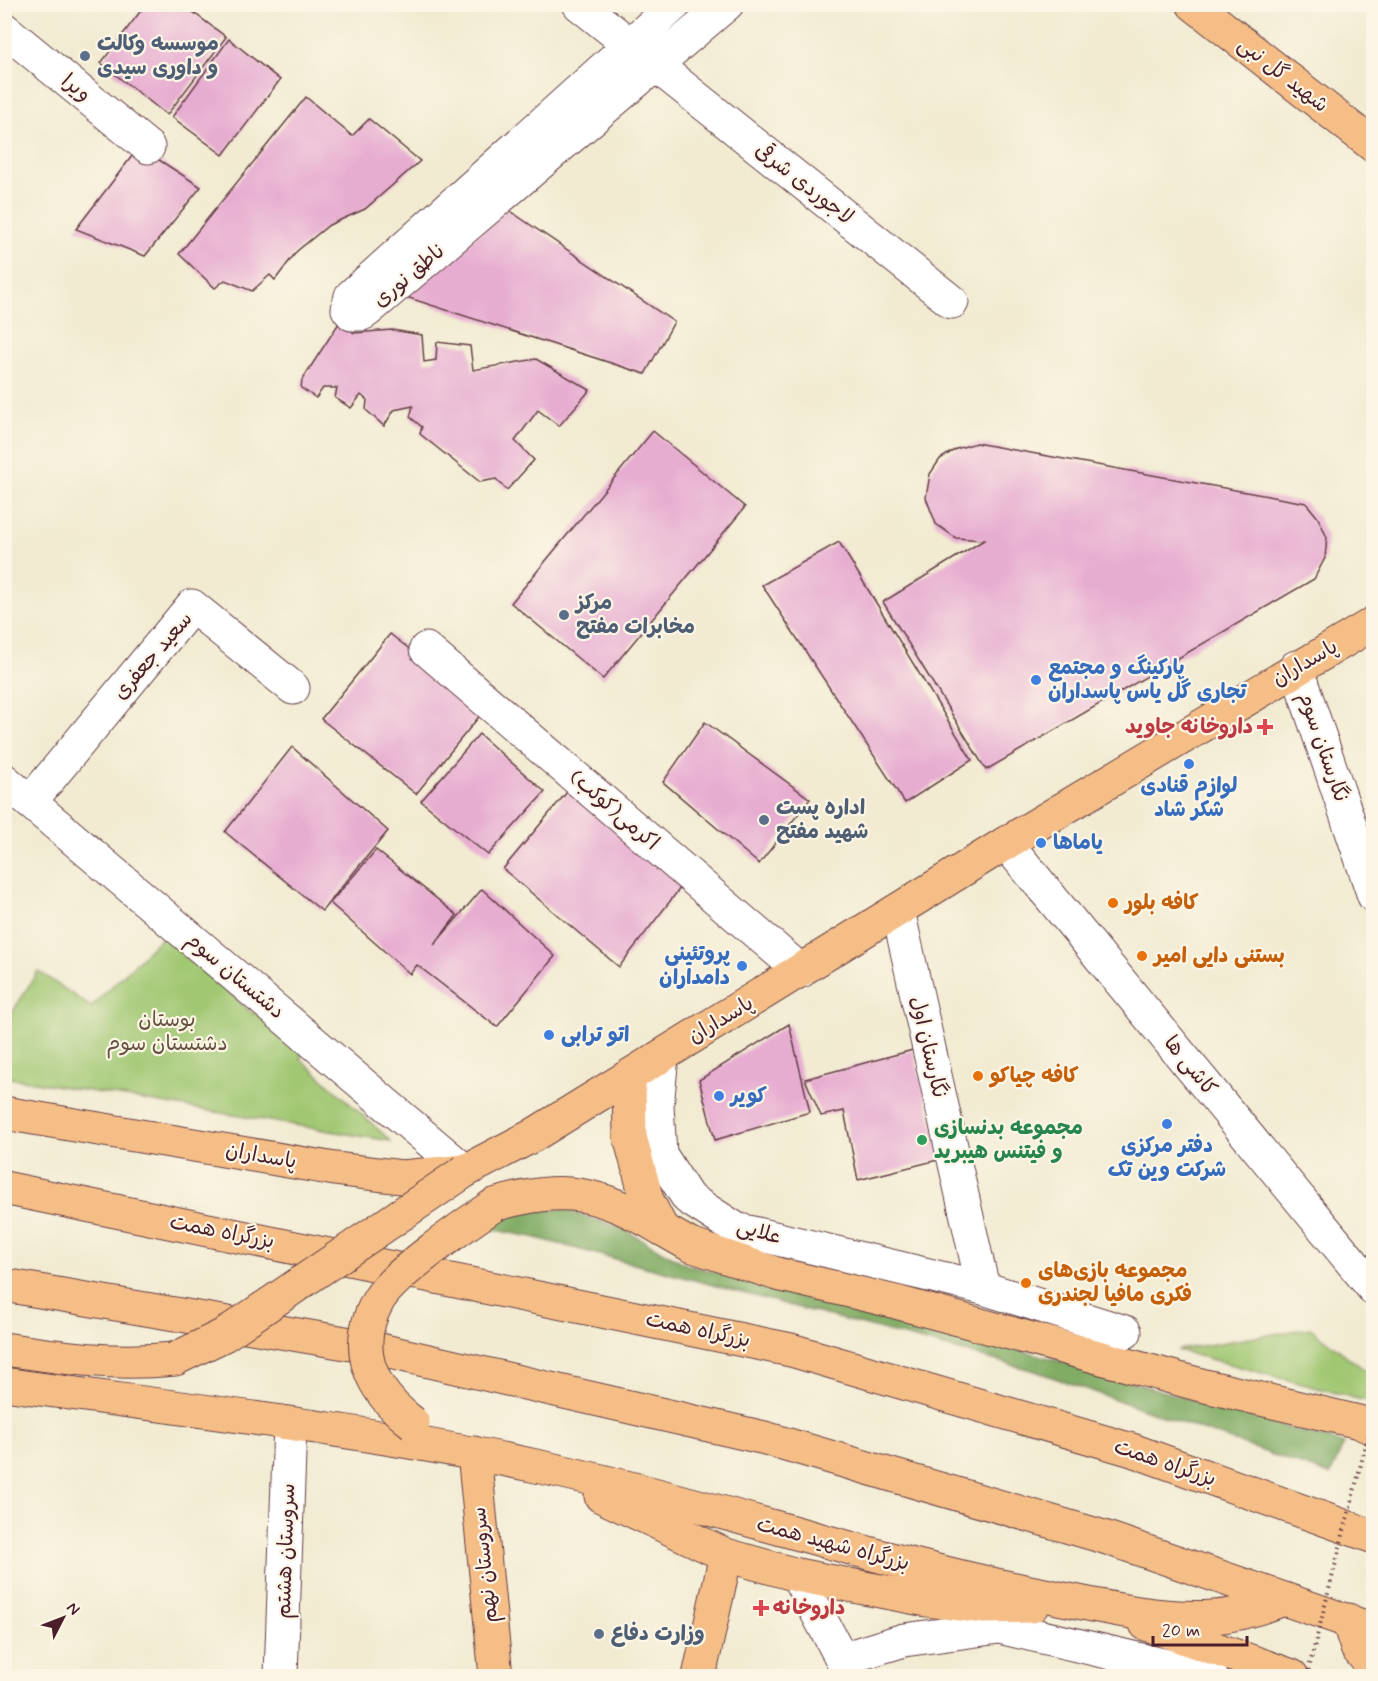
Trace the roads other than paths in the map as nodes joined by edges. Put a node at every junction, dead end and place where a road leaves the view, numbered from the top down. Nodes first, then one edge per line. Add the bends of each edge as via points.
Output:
1 (579, 4) edge
2 (675, 4) edge
3 (728, 4) edge
4 (1193, 4) edge
5 (4, 29) edge
6 (629, 44) junction
7 (656, 66) junction
8 (1374, 146) edge
9 (148, 147) dead end
10 (952, 302) dead end
11 (1374, 623) edge
12 (426, 649) dead end
13 (1296, 667) junction
14 (293, 688) dead end
15 (4, 780) edge
16 (30, 802) junction
17 (1006, 843) junction
18 (1374, 896) edge
19 (898, 911) junction
20 (801, 971) junction
21 (662, 1056) junction
22 (629, 1076) junction
23 (4, 1113) edge
24 (465, 1171) junction
25 (4, 1188) edge
26 (662, 1229) junction
27 (4, 1285) edge
28 (982, 1288) junction
29 (1374, 1289) edge
30 (1125, 1332) dead end
31 (4, 1349) edge
32 (4, 1384) edge
33 (290, 1425) junction
34 (1374, 1429) edge
35 (474, 1453) junction
36 (540, 1467) junction
37 (624, 1487) junction
38 (1374, 1537) edge
39 (726, 1555) junction
40 (797, 1575) junction
41 (1284, 1599) junction
42 (1093, 1605) junction
43 (1361, 1625) edge
44 (1112, 1664) edge
45 (846, 1668) edge
46 (1374, 1668) edge
47 (281, 1677) edge
48 (496, 1677) edge
49 (699, 1677) edge
50 (877, 1677) edge
51 (1211, 1677) edge
52 (1292, 1677) edge

1 - 6 street, لاجوردی شرقی
2 - 6 street, ناطق نوری
3 - 7 street, ناطق نوری
4 - 8 main road, شهید گل نبی
5 - 9 street, ویرا
6 - 7 street, لاجوردی شرقی
6 - 7 street, ناطق نوری via 351,296 348,309 352,314 368,310
7 - 10 street, لاجوردی شرقی
11 - 13 main road, پاسداران
12 - 20 street, اکرمی(کوکب)
13 - 17 main road, پاسداران
13 - 18 street, نگارستان سوم
14 - 16 street, سعید جعفری via 192,606
15 - 16 street, دشتستان سوم
16 - 24 street, دشتستان سوم
17 - 19 main road, پاسداران
17 - 29 street, کاشی ها
19 - 20 main road, پاسداران
19 - 28 street, نگارستان اول
20 - 21 main road, پاسداران
21 - 22 main road, پاسداران
21 - 28 street, علایی via 657,1106 660,1154 688,1198 736,1229
22 - 24 main road, پاسداران via 532,1136
22 - 26 main road via 634,1156 646,1200
23 - 24 main road, پاسداران via 357,1172 402,1177
24 - 31 main road, bridge via 225,1335 175,1359 130,1363 75,1360
25 - 38 main road, بزرگراه همت via 791,1350 1132,1450
26 - 34 main road via 690,1245 777,1274 896,1302 1201,1385 1359,1422
26 - 37 main road, bridge via 631,1211 573,1194 546,1192 494,1205 461,1227 393,1284 380,1299 368,1326 365,1355 374,1381 389,1405 412,1423
27 - 41 main road via 363,1346 765,1437 1104,1537
28 - 30 street, علایی
32 - 33 main road
33 - 35 main road, بزرگراه شهید همت
33 - 47 street, سروستان هشتم
35 - 36 main road, بزرگراه شهید همت
35 - 48 main road, سروستان نهم
36 - 37 main road, بزرگراه شهید همت
36 - 39 main road
37 - 42 main road, بزرگراه شهید همت via 954,1577
39 - 40 main road
39 - 49 main road
40 - 42 main road via 985,1607
40 - 45 street
41 - 42 main road, بزرگراه شهید همت via 1251,1611 1213,1617 1165,1616
41 - 43 main road
42 - 52 main road
43 - 46 main road via 1357,1648
44 - 45 street via 999,1627 904,1640
44 - 51 street
45 - 50 street

